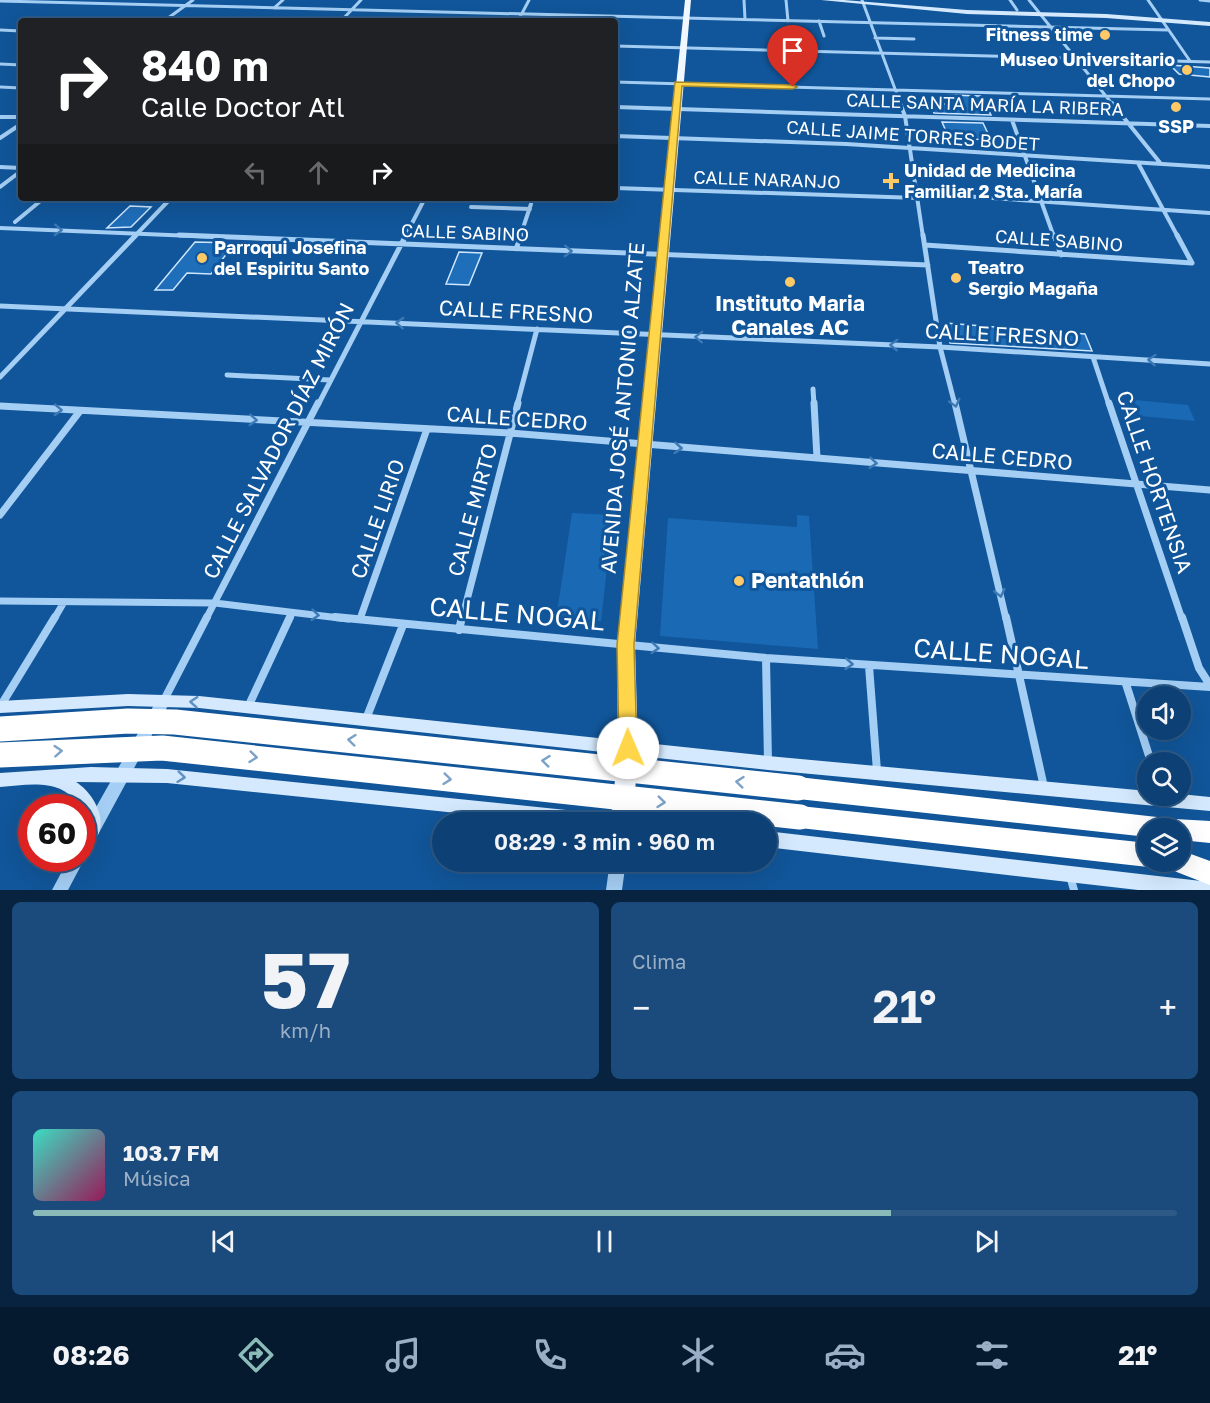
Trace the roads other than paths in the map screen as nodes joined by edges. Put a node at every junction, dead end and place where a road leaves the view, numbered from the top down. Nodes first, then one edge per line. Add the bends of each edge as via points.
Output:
1 (71, 0) edge
2 (193, 0) edge
3 (283, 0) edge
4 (361, 0) edge
5 (529, 0) edge
6 (688, 0) edge
7 (744, 0) edge
8 (786, 0) edge
9 (824, 0) edge
10 (1010, 0) edge
11 (1029, 0) edge
12 (1148, 0) edge
13 (1200, 0) edge
14 (1210, 0) edge
15 (0, 1) edge
16 (863, 1) edge
17 (66, 3) junction
18 (184, 6) junction
19 (274, 8) junction
20 (352, 10) junction
21 (1017, 10) junction
22 (1039, 12) junction
23 (522, 14) junction
24 (168, 18) edge
25 (344, 18) edge
26 (520, 18) edge
27 (687, 18) junction
28 (1160, 18) junction
29 (745, 20) junction
30 (788, 21) junction
31 (819, 21) junction
32 (870, 22) junction
33 (1210, 22) edge
34 (1051, 27) junction
35 (0, 30) edge
36 (1168, 30) junction
37 (18, 31) edge
38 (824, 36) dead end
39 (875, 38) junction
40 (914, 39) dead end
41 (618, 46) edge
42 (682, 48) junction
43 (880, 53) junction
44 (1077, 59) junction
45 (1190, 61) junction
46 (1210, 62) edge
47 (0, 64) edge
48 (18, 65) edge
49 (618, 82) edge
50 (678, 84) junction
51 (0, 87) edge
52 (18, 88) edge
53 (895, 90) junction
54 (1106, 96) junction
55 (1210, 99) edge
56 (618, 107) edge
57 (676, 109) junction
58 (905, 116) junction
59 (0, 117) edge
60 (18, 117) edge
61 (1012, 120) junction
62 (1128, 123) junction
63 (18, 126) edge
64 (1210, 126) edge
65 (618, 135) edge
66 (673, 137) junction
67 (0, 138) edge
68 (911, 149) junction
69 (1025, 157) junction
70 (1138, 163) junction
71 (1161, 164) junction
72 (0, 167) edge
73 (1210, 167) edge
74 (18, 169) edge
75 (18, 172) edge
76 (0, 187) edge
77 (618, 188) edge
78 (669, 190) junction
79 (918, 196) junction
80 (40, 201) edge
81 (168, 201) edge
82 (423, 201) edge
83 (1042, 201) junction
84 (471, 207) dead end
85 (1165, 210) junction
86 (1210, 213) edge
87 (15, 222) dead end
88 (0, 228) edge
89 (138, 233) junction
90 (401, 244) junction
91 (925, 245) junction
92 (516, 249) junction
93 (662, 254) junction
94 (1061, 255) junction
95 (928, 266) junction
96 (0, 306) edge
97 (65, 309) junction
98 (360, 321) junction
99 (537, 329) junction
100 (655, 335) junction
101 (940, 347) junction
102 (1093, 357) junction
103 (1210, 364) edge
104 (227, 375) dead end
105 (0, 377) edge
106 (330, 380) junction
107 (813, 389) dead end
108 (0, 406) edge
109 (80, 411) junction
110 (309, 423) junction
111 (427, 429) junction
112 (510, 433) junction
113 (644, 445) junction
114 (817, 458) junction
115 (973, 471) junction
116 (1137, 484) junction
117 (1210, 490) edge
118 (0, 515) edge
119 (0, 601) edge
120 (64, 603) junction
121 (215, 603) junction
122 (292, 613) junction
123 (360, 619) junction
124 (403, 625) junction
125 (459, 630) junction
126 (626, 645) junction
127 (766, 658) junction
128 (869, 666) junction
129 (1019, 676) junction
130 (1126, 684) junction
131 (1210, 686) edge
132 (164, 700) junction
133 (248, 706) junction
134 (0, 707) edge
135 (366, 719) junction
136 (0, 729) edge
137 (628, 748) junction
138 (1148, 752) edge
139 (0, 755) edge
140 (768, 762) junction
141 (877, 771) junction
142 (123, 773) junction
143 (47, 776) junction
144 (0, 780) edge
145 (1044, 788) junction
146 (80, 794) edge
147 (1137, 795) edge
148 (1191, 801) edge
149 (1210, 804) edge
150 (515, 812) edge
151 (623, 812) edge
152 (96, 823) edge
153 (1137, 825) edge
154 (1191, 830) edge
155 (1210, 832) edge
156 (777, 841) edge
157 (1137, 854) edge
158 (1191, 861) edge
159 (1210, 862) edge
160 (1191, 865) edge
161 (70, 872) edge
162 (616, 872) edge
163 (1210, 873) edge
164 (1072, 883) edge
165 (60, 890) edge
166 (614, 890) edge
167 (1210, 890) edge

1 - 17 street
2 - 18 street
3 - 19 street
4 - 20 street
5 - 23 street
6 - 27 main road, AVENIDA JOSÉ ANTONIO ALZATE
7 - 29 street
8 - 30 street
9 - 16 main road
10 - 21 street
11 - 22 street
12 - 28 street
13 - 14 street
15 - 17 street
16 - 21 main road
16 - 22 main road
16 - 32 street
17 - 18 street
18 - 19 street
18 - 24 street
19 - 20 street
20 - 23 street
20 - 25 street
21 - 22 main road
22 - 28 main road
22 - 34 street
23 - 26 street
23 - 27 street
27 - 29 street
27 - 42 main road, AVENIDA JOSÉ ANTONIO ALZATE
28 - 33 main road
28 - 36 street
29 - 30 street
30 - 31 street
31 - 32 street
31 - 38 street
32 - 34 street
32 - 39 street
34 - 36 street
34 - 44 street
35 - 37 street
36 - 45 street
39 - 40 street
39 - 43 street
41 - 42 street
42 - 43 street
42 - 50 main road, AVENIDA JOSÉ ANTONIO ALZATE
43 - 44 street
43 - 53 street
44 - 45 street
44 - 54 street
45 - 46 street
47 - 48 street
49 - 50 street
50 - 53 street
50 - 57 main road, AVENIDA JOSÉ ANTONIO ALZATE
51 - 52 street
53 - 54 street
53 - 58 street
54 - 55 street
54 - 62 street
56 - 57 street, CALLE SANTA MARÍA LA RIBERA
57 - 58 street, CALLE SANTA MARÍA LA RIBERA
57 - 66 main road, AVENIDA JOSÉ ANTONIO ALZATE
58 - 61 street, CALLE SANTA MARÍA LA RIBERA
58 - 68 street
59 - 60 street
61 - 62 street, CALLE SANTA MARÍA LA RIBERA
61 - 69 street
62 - 64 street, CALLE SANTA MARÍA LA RIBERA
62 - 71 street
63 - 67 street
65 - 66 street, CALLE JAIME TORRES BODET
66 - 68 street, CALLE JAIME TORRES BODET
66 - 78 main road, AVENIDA JOSÉ ANTONIO ALZATE
68 - 69 street, CALLE JAIME TORRES BODET
68 - 79 street
69 - 70 street, CALLE JAIME TORRES BODET
69 - 83 street
70 - 71 street, CALLE JAIME TORRES BODET
70 - 85 street
71 - 73 street, CALLE JAIME TORRES BODET
72 - 74 street
75 - 76 street
77 - 78 street, CALLE NARANJO
78 - 79 street, CALLE NARANJO
78 - 93 main road, AVENIDA JOSÉ ANTONIO ALZATE
79 - 83 street, CALLE NARANJO
79 - 91 street
80 - 87 street
81 - 89 street
82 - 90 street, CALLE SALVADOR DÍAZ MIRÓN
83 - 85 street, CALLE NARANJO
83 - 94 street
84 - 92 street via 530,207
85 - 86 street, CALLE NARANJO
85 - 94 street, CALLE SABINO via 1192,263
88 -> 89 street, CALLE SABINO
89 - 90 street, CALLE SABINO
89 - 97 street
90 - 92 street, CALLE SABINO
90 - 98 street, CALLE SALVADOR DÍAZ MIRÓN
91 - 94 street, CALLE SABINO
91 - 95 street
92 -> 93 street, CALLE SABINO
93 - 95 street, CALLE SABINO
93 - 100 main road, AVENIDA JOSÉ ANTONIO ALZATE
95 - 101 street
96 - 97 street, CALLE FRESNO
97 - 98 street, CALLE FRESNO
97 - 105 street
99 -> 98 street, CALLE FRESNO
98 - 106 street, CALLE SALVADOR DÍAZ MIRÓN
99 - 100 street, CALLE FRESNO
99 - 112 street, CALLE MIRTO
101 -> 100 street, CALLE FRESNO
100 - 113 main road, AVENIDA JOSÉ ANTONIO ALZATE
101 - 102 street, CALLE FRESNO
101 -> 115 street
103 -> 102 street, CALLE FRESNO
102 - 116 street, CALLE HORTENSIA
104 - 106 street
106 - 110 street, CALLE SALVADOR DÍAZ MIRÓN
107 - 114 street
108 -> 109 street, CALLE CEDRO
109 -> 110 street, CALLE CEDRO
109 - 118 street
110 - 111 street, CALLE CEDRO
110 - 121 street, CALLE SALVADOR DÍAZ MIRÓN
111 - 112 street, CALLE CEDRO
111 - 123 street, CALLE LIRIO
112 - 113 street, CALLE CEDRO
112 - 125 street, CALLE MIRTO
113 -> 114 street, CALLE CEDRO
113 - 126 main road, AVENIDA JOSÉ ANTONIO ALZATE
114 -> 115 street, CALLE CEDRO
115 - 116 street, CALLE CEDRO
115 -> 129 street
116 - 117 street, CALLE CEDRO
116 - 131 street, CALLE HORTENSIA via 1198,668
119 - 120 street, CALLE NOGAL
120 - 121 street, CALLE NOGAL
120 - 134 street
121 - 122 street, CALLE NOGAL
121 - 132 street, CALLE SALVADOR DÍAZ MIRÓN
122 -> 123 street, CALLE NOGAL
122 - 133 street
123 - 124 street, CALLE NOGAL
124 - 125 street, CALLE NOGAL
124 - 135 street
125 - 126 street, CALLE NOGAL
126 -> 127 street, CALLE NOGAL
126 - 137 main road, AVENIDA JOSÉ ANTONIO ALZATE
127 -> 128 street, CALLE NOGAL
127 - 140 street
128 - 129 street, CALLE NOGAL
128 - 141 street
129 - 130 street, CALLE NOGAL
129 - 145 street
130 - 131 street, CALLE NOGAL
130 - 138 street
133 -> 132 main road
132 - 134 main road
132 - 142 street
133 - 135 main road
135 - 137 main road
153 -> 136 highway, bridge via 175,722
137 - 140 main road
137 - 151 main road, AVENIDA JOSÉ ANTONIO ALZATE
139 -> 157 highway, bridge via 162,748
140 - 141 main road
141 - 145 main road
142 - 143 main road
142 -> 150 main road
142 - 152 street
143 - 144 main road
143 - 146 main road
145 - 147 main road
148 - 149 main road
154 - 155 highway
156 - 164 main road
158 - 159 highway
160 - 163 highway
161 - 165 street
162 - 166 street
164 - 167 main road

